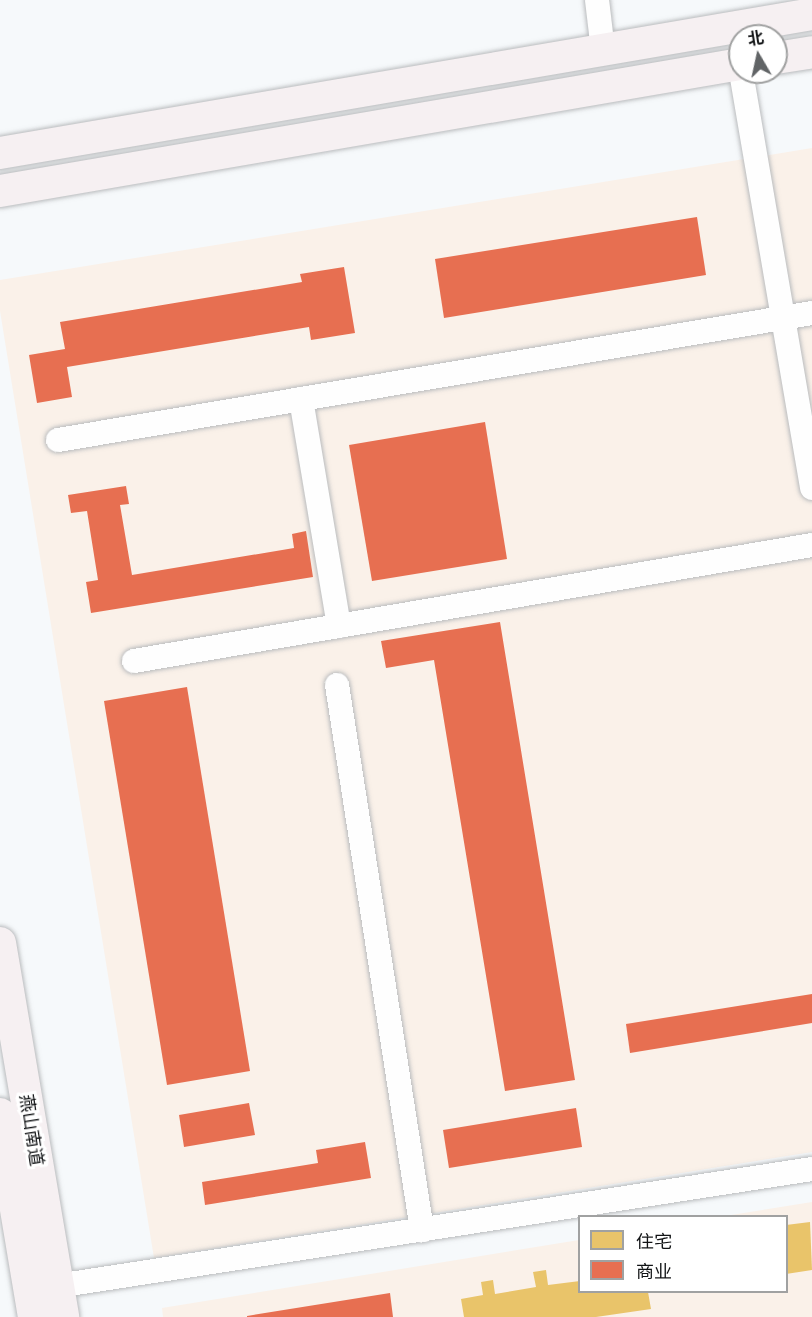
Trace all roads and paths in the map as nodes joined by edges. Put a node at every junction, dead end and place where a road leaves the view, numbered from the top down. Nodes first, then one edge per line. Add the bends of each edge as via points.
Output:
1 (597, 0) edge
2 (812, 14) edge
3 (603, 50) junction
4 (812, 52) edge
5 (788, 56) edge
6 (728, 66) edge
7 (743, 84) edge
8 (0, 153) edge
9 (0, 191) edge
10 (812, 313) edge
11 (784, 317) junction
12 (301, 399) junction
13 (58, 440) dead end
14 (812, 488) edge
15 (812, 545) edge
16 (339, 626) junction
17 (134, 661) dead end
18 (337, 685) dead end
19 (0, 943) edge
20 (0, 1114) edge
21 (812, 1169) edge
22 (422, 1230) junction
23 (57, 1286) junction
24 (34, 1317) edge
25 (63, 1317) edge

1 - 3 lane
2 - 3 main road
3 - 8 main road
4 - 5 main road
6 - 9 main road
7 - 11 lane
10 - 11 lane
11 - 12 lane
11 - 14 lane
12 - 13 lane
12 - 16 lane
15 - 16 lane
16 - 17 lane
18 - 22 lane
19 - 23 main road, 燕山南道
20 - 24 main road, 燕山南道
21 - 22 lane
22 - 23 lane
23 - 25 main road, 燕山南道

